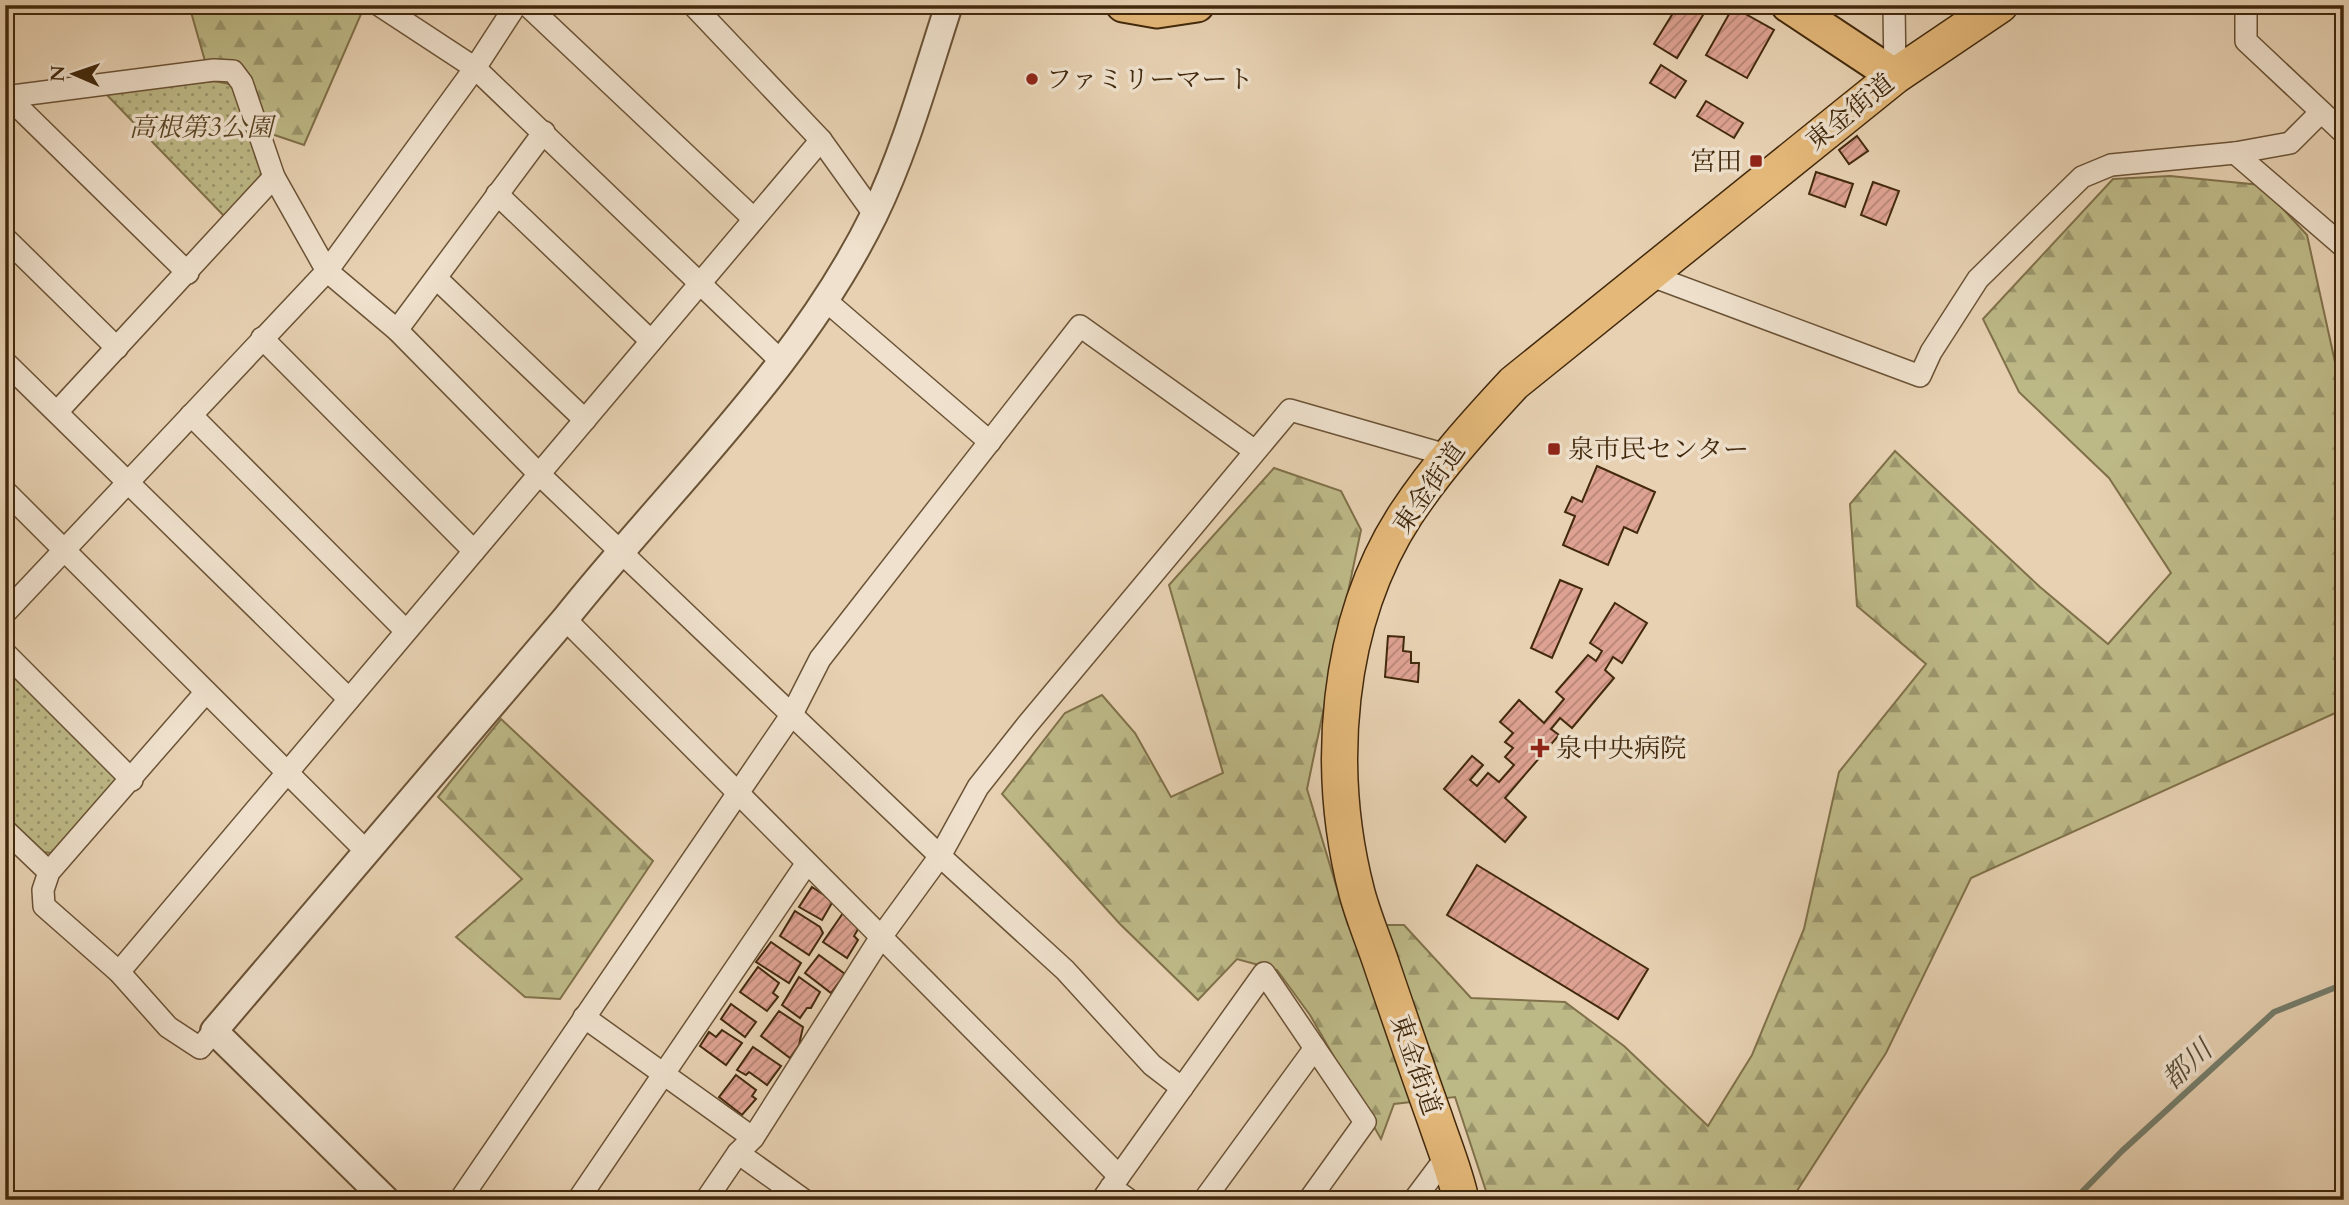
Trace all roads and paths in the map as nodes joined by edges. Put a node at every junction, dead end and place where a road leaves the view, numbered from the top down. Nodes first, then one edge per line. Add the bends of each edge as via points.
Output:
1 (379, 5) edge
2 (516, 5) edge
3 (527, 5) edge
4 (693, 5) edge
5 (949, 5) edge
6 (1124, 5) edge
7 (1197, 5) edge
8 (1788, 5) edge
9 (1895, 5) edge
10 (2000, 5) edge
11 (2246, 5) edge
12 (475, 68) junction
13 (1895, 76) junction
14 (6, 96) edge
15 (2320, 113) junction
16 (544, 132) junction
17 (2344, 133) edge
18 (821, 140) junction
19 (2235, 153) junction
20 (274, 177) junction
21 (498, 194) junction
22 (874, 215) junction
23 (754, 219) junction
24 (5, 238) edge
25 (2344, 247) edge
26 (327, 271) junction
27 (188, 273) junction
28 (1649, 275) junction
29 (436, 278) junction
30 (699, 285) junction
31 (824, 299) junction
32 (397, 330) junction
33 (262, 338) junction
34 (651, 341) junction
35 (117, 348) junction
36 (5, 362) edge
37 (783, 363) junction
38 (57, 412) junction
39 (191, 415) junction
40 (585, 420) junction
41 (990, 442) junction
42 (1255, 451) junction
43 (1450, 456) junction
44 (539, 474) junction
45 (127, 481) junction
46 (5, 491) edge
47 (620, 550) junction
48 (65, 551) junction
49 (474, 551) junction
50 (5, 613) edge
51 (565, 619) junction
52 (406, 631) junction
53 (5, 653) edge
54 (206, 692) junction
55 (349, 699) junction
56 (792, 714) junction
57 (287, 773) junction
58 (132, 780) junction
59 (736, 791) junction
60 (5, 830) edge
61 (365, 850) junction
62 (940, 856) junction
63 (807, 863) junction
64 (49, 873) junction
65 (881, 937) junction
66 (119, 972) junction
67 (584, 1017) junction
68 (214, 1031) junction
69 (1315, 1048) junction
70 (664, 1076) junction
71 (1182, 1088) junction
72 (745, 1146) junction
73 (1447, 1156) junction
74 (1111, 1188) edge
75 (386, 1200) edge
76 (460, 1200) edge
77 (578, 1200) edge
78 (706, 1200) edge
79 (804, 1200) edge
80 (1129, 1200) edge
81 (1205, 1200) edge
82 (1309, 1200) edge
83 (1415, 1200) edge
84 (1461, 1200) edge

1 - 12 street
2 - 12 street
3 - 23 street
4 - 18 street
5 - 22 street
6 - 7 main road via 1157,11
8 - 13 main road
9 - 13 street
10 - 13 highway, 東金街道
11 - 15 street via 2246,41
12 - 16 street
12 - 26 street
13 - 28 highway, 東金街道
14 - 20 street via 233,71 242,83
14 - 27 street
15 - 17 street
15 - 19 street via 2290,143
16 - 21 street
16 - 30 street
18 - 22 street
18 - 23 street
19 - 25 street
19 - 28 street via 2111,165 2082,177 1978,279 1920,376
20 - 26 street
20 - 27 street
21 - 29 street
21 - 34 street
22 - 31 street
23 - 30 street
24 - 35 street
26 - 32 street
26 - 33 street
27 - 35 street
28 - 43 highway, 東金街道 via 1514,383
29 - 32 street
29 - 40 street
30 - 34 street
30 - 37 street
31 - 37 street
31 - 41 street
32 - 44 street
33 - 39 street
33 - 49 street
34 - 40 street
35 - 38 street
36 - 38 street
37 - 47 street
38 - 45 street
39 - 45 street
39 - 52 street
40 - 44 street
41 - 42 street via 1080,326
41 - 56 street via 820,659
42 - 43 street via 1290,410
42 - 62 street via 1002,756 978,787
43 - 73 highway, 東金街道 via 1405,516 1359,617 1340,741 1341,799 1357,894
44 - 47 street
44 - 49 street
45 - 48 street
45 - 55 street
46 - 48 street
47 - 51 street
47 - 56 street
48 - 50 street
48 - 54 street
49 - 52 street
51 - 59 street
51 - 61 street
52 - 55 street
53 - 58 street
54 - 57 street
54 - 58 street
55 - 57 street
56 - 59 street
56 - 62 street
57 - 61 street
57 - 66 street
58 - 64 street
59 - 63 street
59 - 67 street
60 - 64 street
61 - 68 street
62 - 65 street
62 - 71 street via 1065,970 1152,1065
63 - 65 street
63 - 70 street
64 - 66 street via 44,906
65 - 72 street
65 - 74 street
66 - 68 street via 186,1042 200,1048
67 - 70 street
67 - 76 street
68 - 75 street
69 - 71 street via 1264,972
69 - 81 street
69 - 82 street via 1365,1122
70 - 72 street
70 - 77 street
71 - 74 street
72 - 78 street
72 - 79 street
73 - 83 street
73 - 84 highway, 東金街道
74 - 80 street

